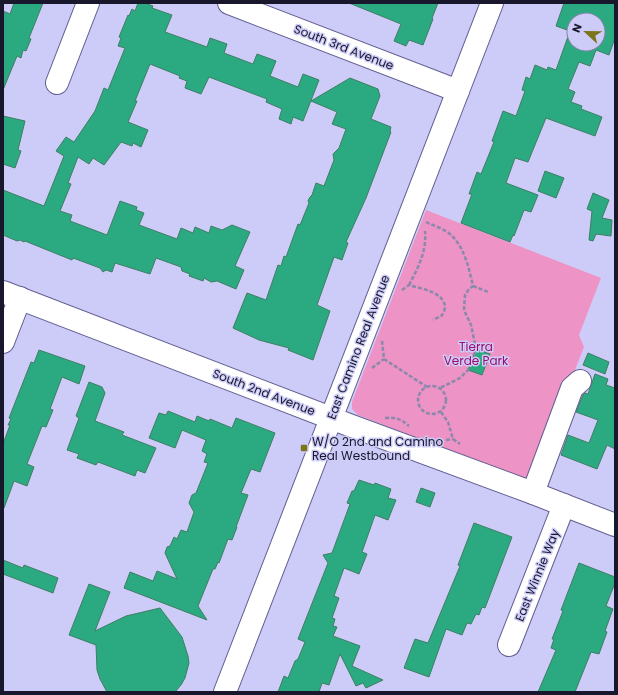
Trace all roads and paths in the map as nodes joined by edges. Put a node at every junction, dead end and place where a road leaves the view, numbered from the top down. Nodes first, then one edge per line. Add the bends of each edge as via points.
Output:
1 (88, 3) edge
2 (229, 3) edge
3 (492, 3) edge
4 (57, 83) dead end
5 (458, 91) junction
6 (409, 285) junction
7 (473, 286) junction
8 (400, 292) dead end
9 (488, 292) dead end
10 (11, 295) edge
11 (433, 320) dead end
12 (382, 340) dead end
13 (3, 342) edge
14 (580, 381) dead end
15 (427, 387) junction
16 (440, 388) junction
17 (441, 412) junction
18 (330, 418) junction
19 (462, 446) dead end
20 (533, 493) junction
21 (564, 505) junction
22 (615, 525) edge
23 (509, 645) dead end
24 (225, 692) edge

1 - 4 street
2 - 5 street, South 3rd Avenue
3 - 5 street, East Camino Real Avenue
5 - 18 street, East Camino Real Avenue
6 - 7 path via 422,261 426,240 424,221 451,234 460,246
6 - 8 path
6 - 11 path via 434,293 440,298 445,310
7 - 9 path
7 - 16 path via 465,295 464,310 471,325 476,349 468,370 460,378
10 - 13 street
10 - 18 street, South 2nd Avenue
12 - 15 path via 384,359
14 - 20 street via 572,388
15 - 16 path
15 - 17 path via 420,393 420,406 431,414
16 - 17 path via 447,400
17 - 19 path via 448,422 453,439
18 - 20 street, South 2nd Avenue
18 - 24 street, East Camino Real Avenue
20 - 21 street, South 2nd Avenue
21 - 22 street, South 2nd Avenue
21 - 23 street, East Winnie Way

